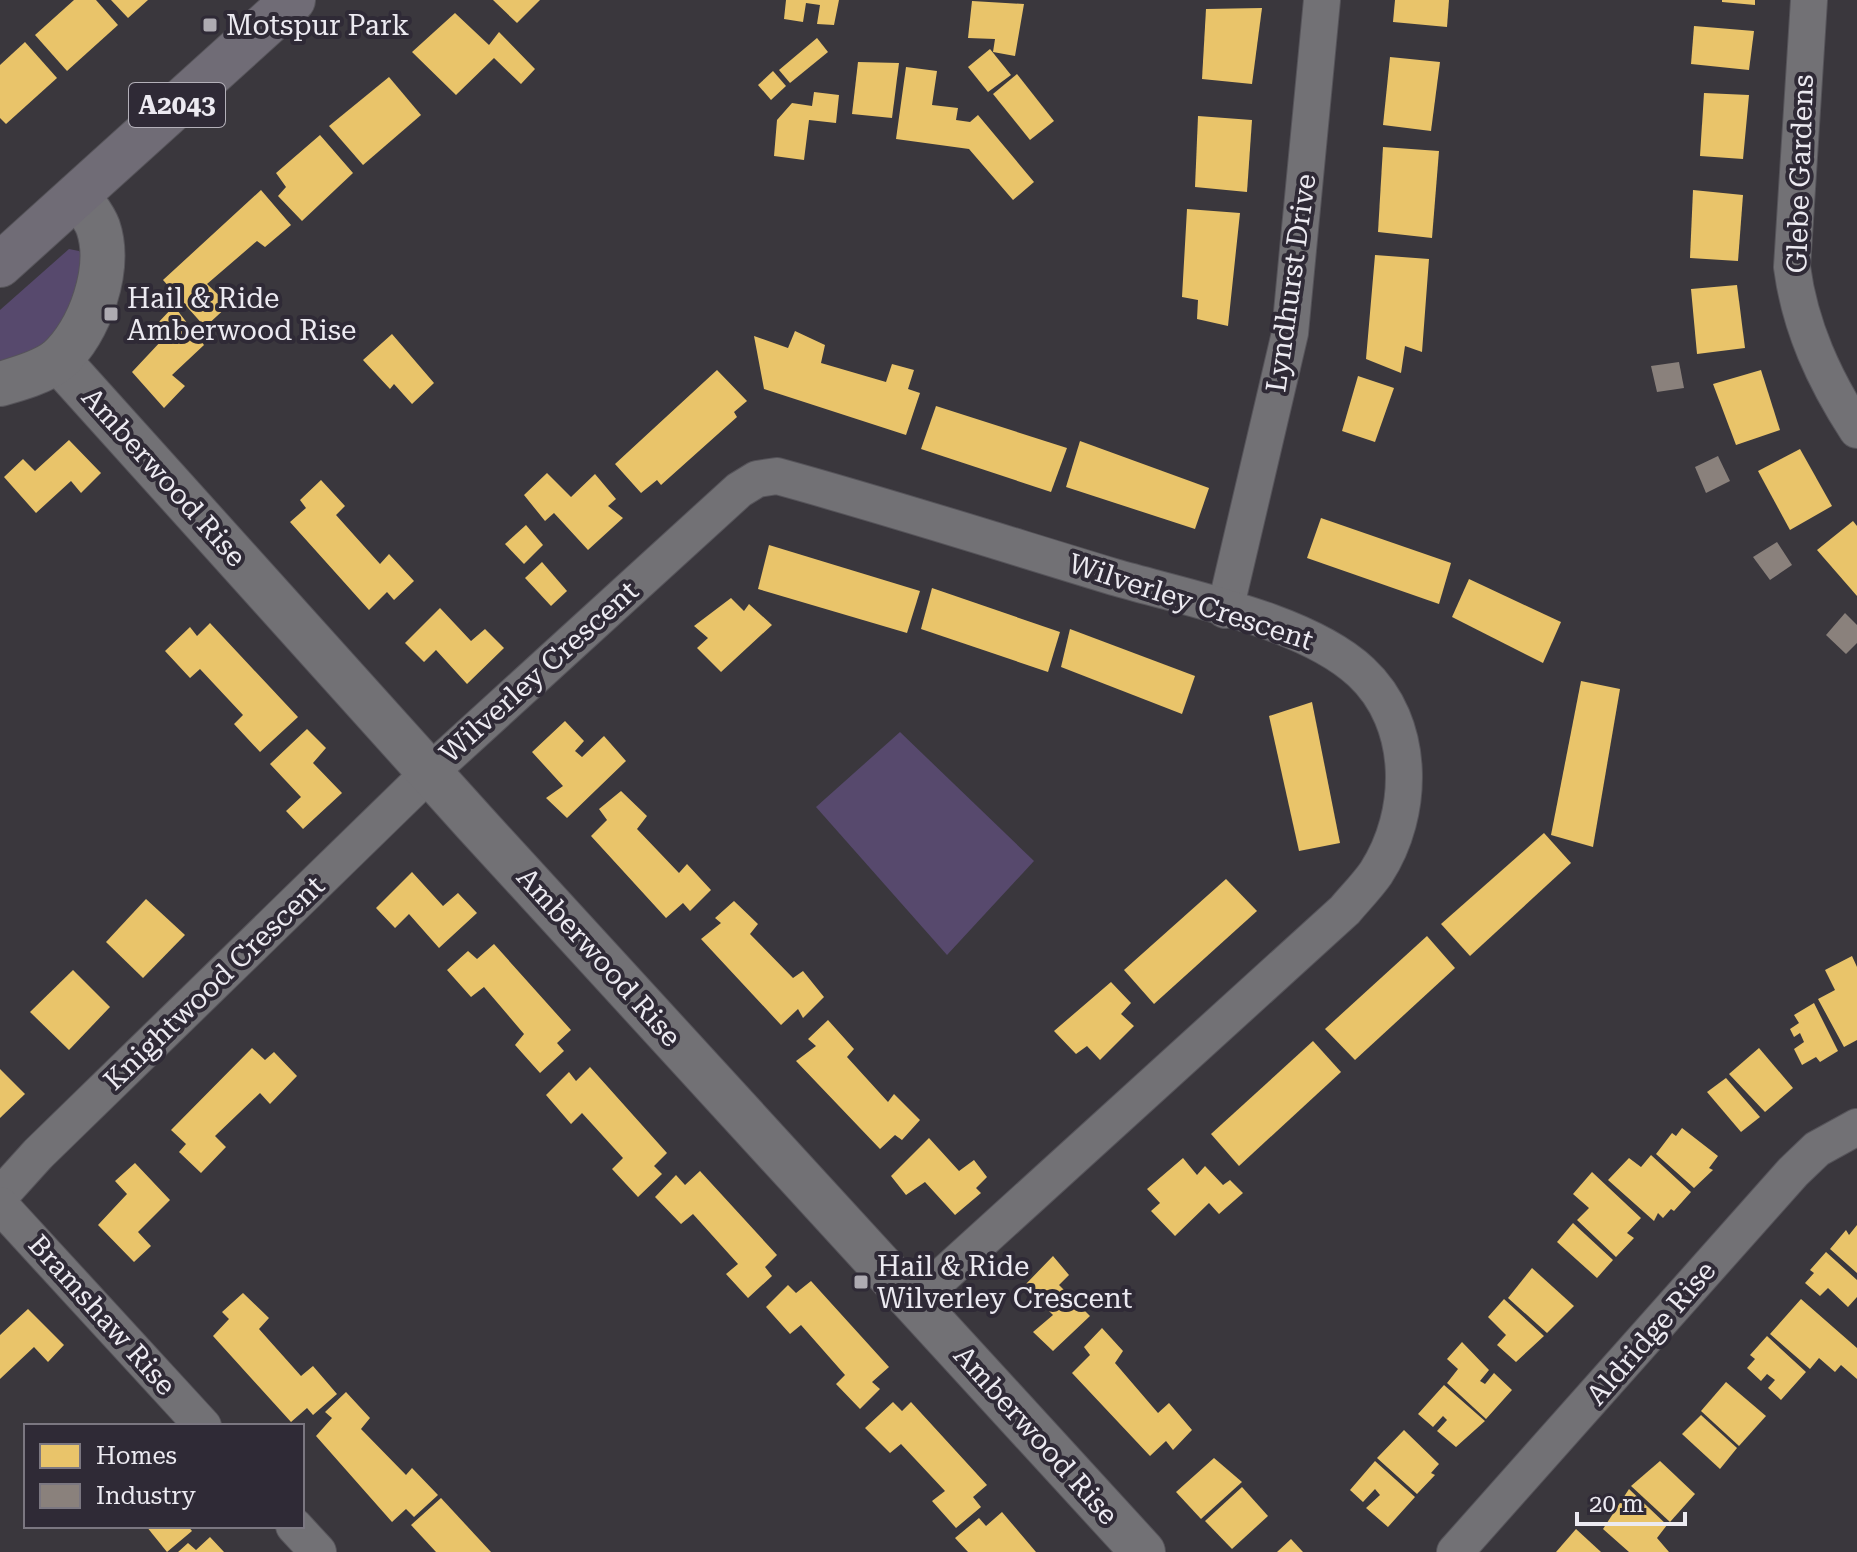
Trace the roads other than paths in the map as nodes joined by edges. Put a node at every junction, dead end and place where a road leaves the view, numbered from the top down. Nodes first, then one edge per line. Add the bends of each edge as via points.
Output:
1 (293, 0) edge
2 (1322, 0) edge
3 (1809, 0) edge
4 (78, 195) junction
5 (0, 265) edge
6 (58, 360) junction
7 (0, 384) edge
8 (1857, 430) edge
9 (1225, 610) junction
10 (431, 771) junction
11 (1857, 1127) edge
12 (0, 1196) edge
13 (0, 1205) edge
14 (914, 1302) junction
15 (201, 1424) edge
16 (296, 1528) edge
17 (318, 1552) edge
18 (1143, 1552) edge
19 (1455, 1552) edge

1 - 4 main road, A2043
2 - 9 street, Lyndhurst Drive via 1290,333
3 - 8 street, Glebe Gardens via 1792,267 1812,349
4 - 5 main road, A2043
4 - 6 street via 98,227 100,267 95,308
6 - 7 street
6 - 10 street, Amberwood Rise
9 - 10 street, Wilverley Crescent via 777,476 757,479
9 - 14 street, Wilverley Crescent via 1332,647 1364,674 1391,714 1403,754 1403,799 1392,842 1375,874 1345,910
10 - 12 street, Knightwood Crescent
10 - 14 street, Amberwood Rise
11 - 19 street, Aldridge Rise via 1817,1149 1793,1172
13 - 15 street, Bramshaw Rise
14 - 18 street, Amberwood Rise
16 - 17 street

